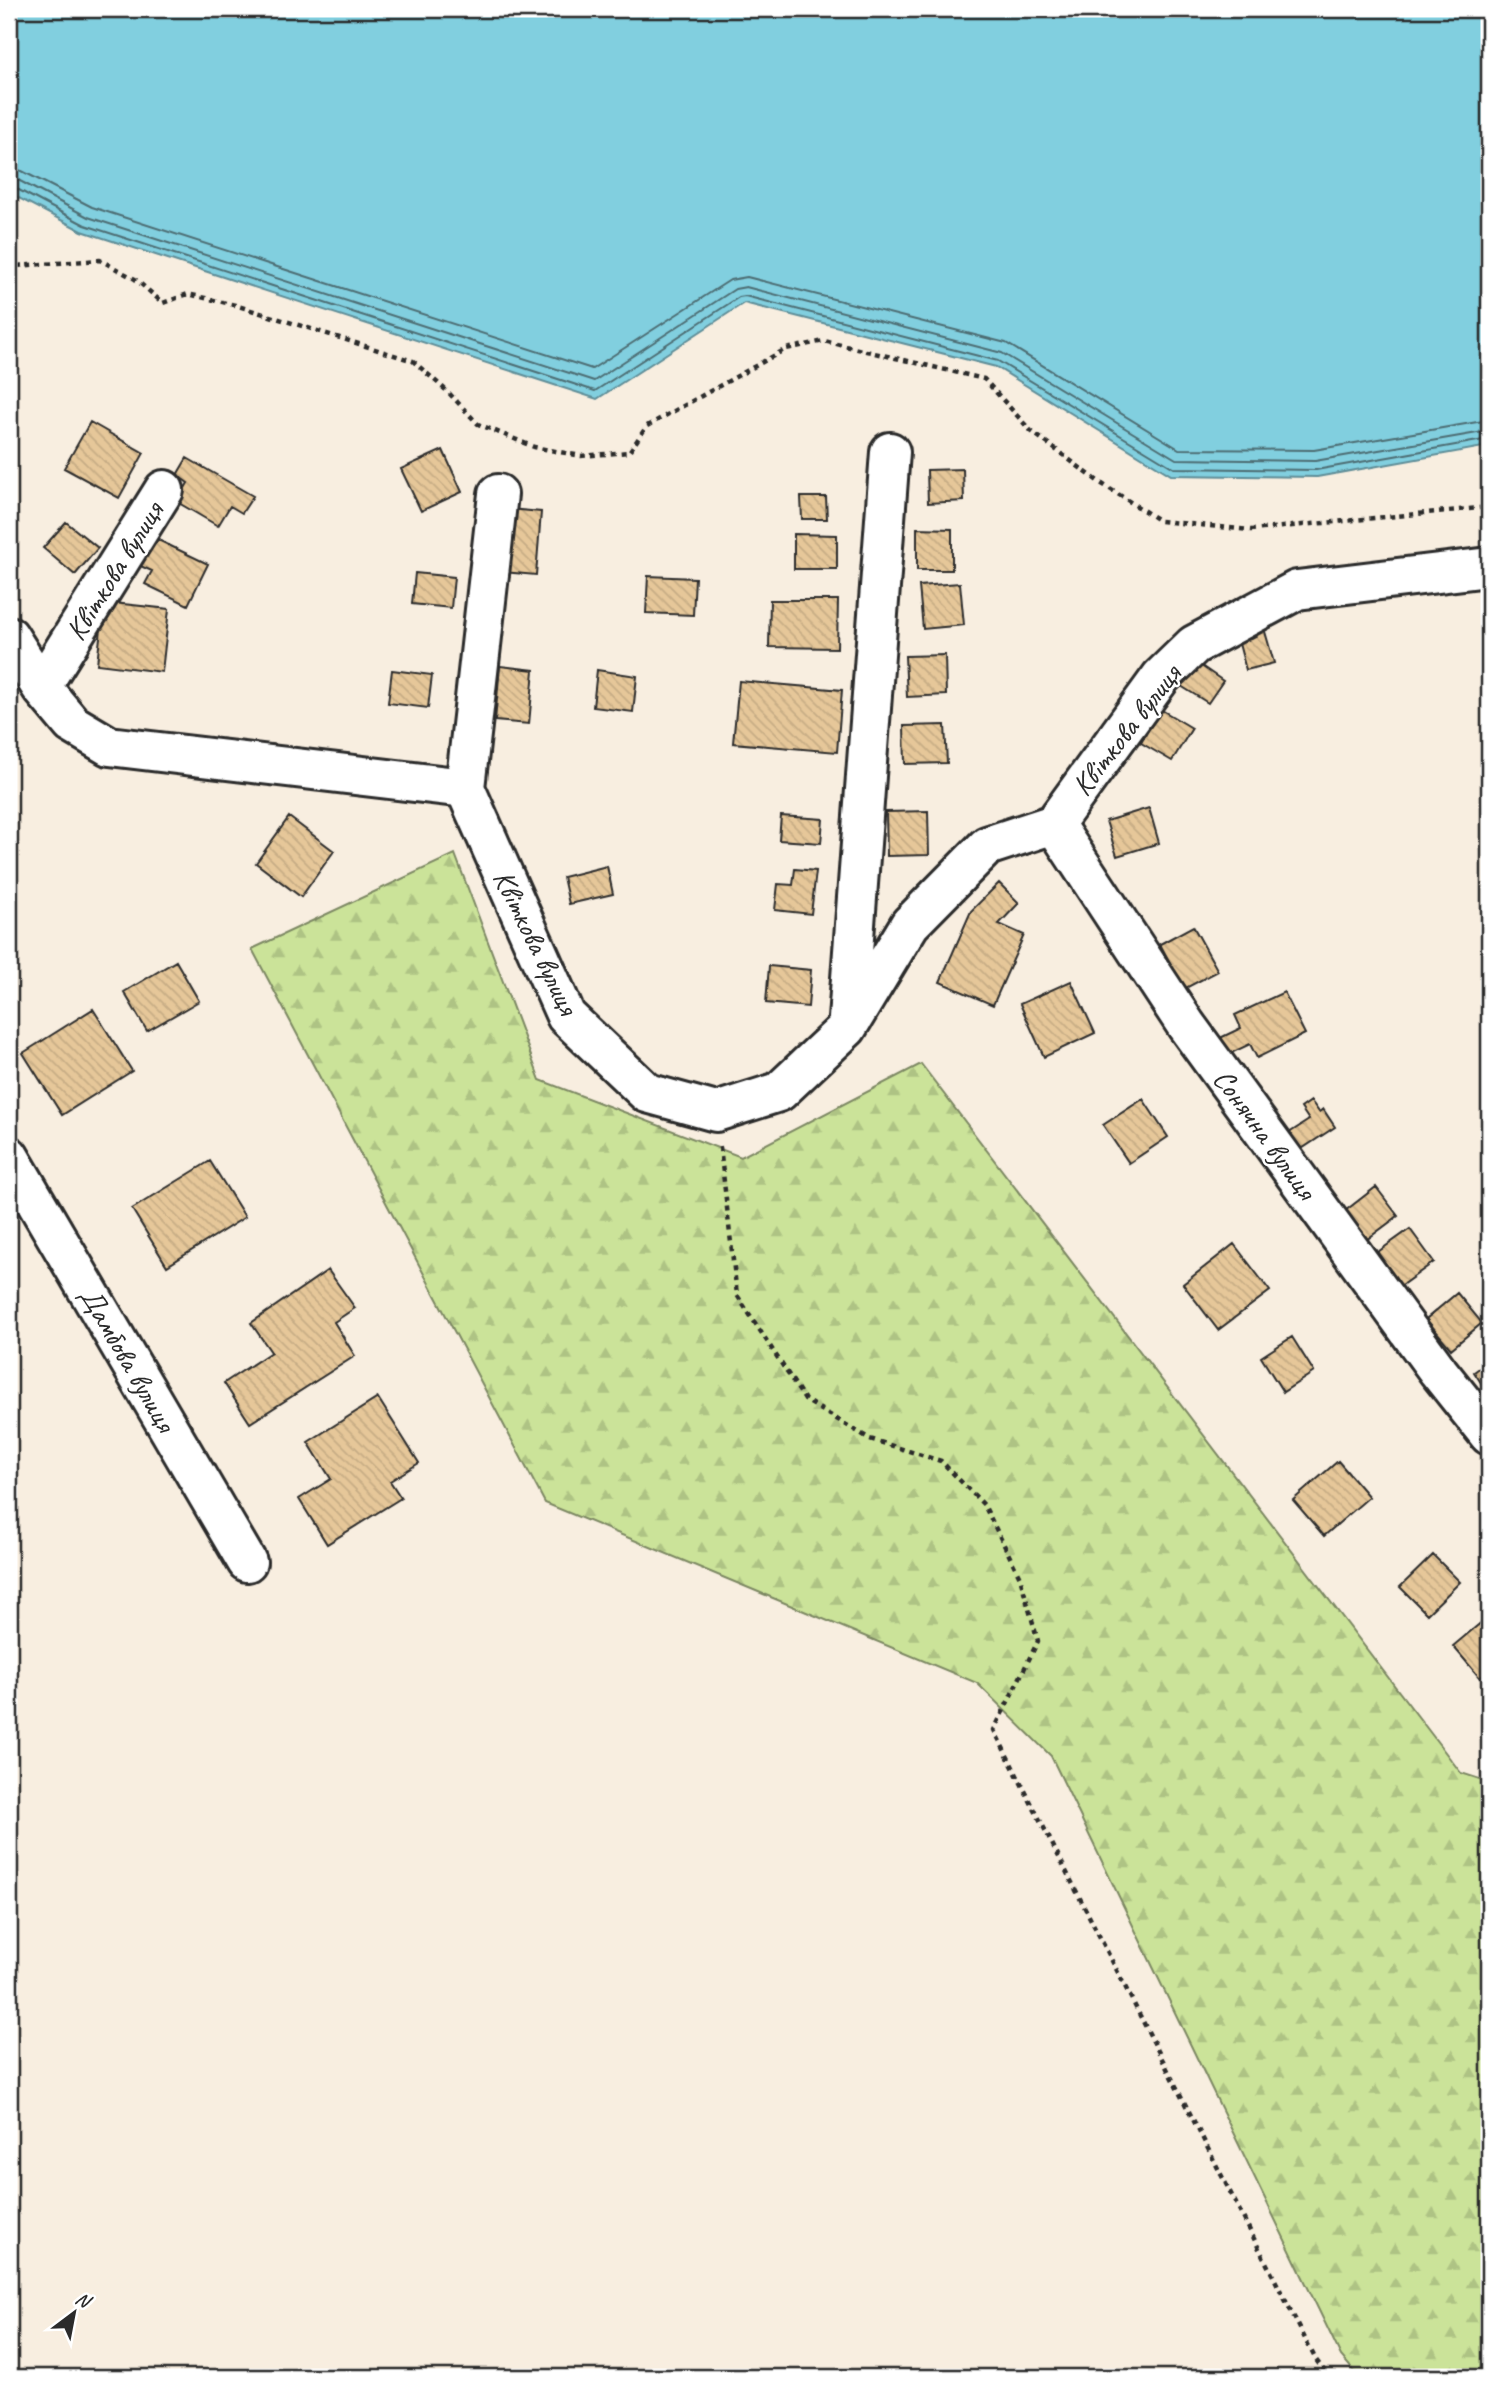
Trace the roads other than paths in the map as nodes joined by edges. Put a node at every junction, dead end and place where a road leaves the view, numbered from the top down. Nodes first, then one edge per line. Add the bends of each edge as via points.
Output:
1 (890, 452) dead end
2 (164, 490) dead end
3 (498, 494) dead end
4 (1489, 566) edge
5 (9, 636) edge
6 (41, 687) junction
7 (466, 788) junction
8 (1054, 824) junction
9 (847, 1028) junction
10 (9, 1156) edge
11 (1489, 1435) edge
12 (247, 1562) dead end

1 - 9 street
2 - 6 street, Квіткова вулиця
3 - 7 street, Квіткова вулиця
4 - 8 street, Квіткова вулиця via 1297,590 1194,645 1161,677
5 - 6 street, Квіткова вулиця
6 - 7 street, Квіткова вулиця via 72,724 109,746
7 - 9 street, Квіткова вулиця via 566,1016 646,1093 716,1112 779,1092
8 - 9 street, Квіткова вулиця via 987,846 910,924
8 - 11 street, Сонячна вулиця via 1186,1025
10 - 12 street, Дамбова вулиця

